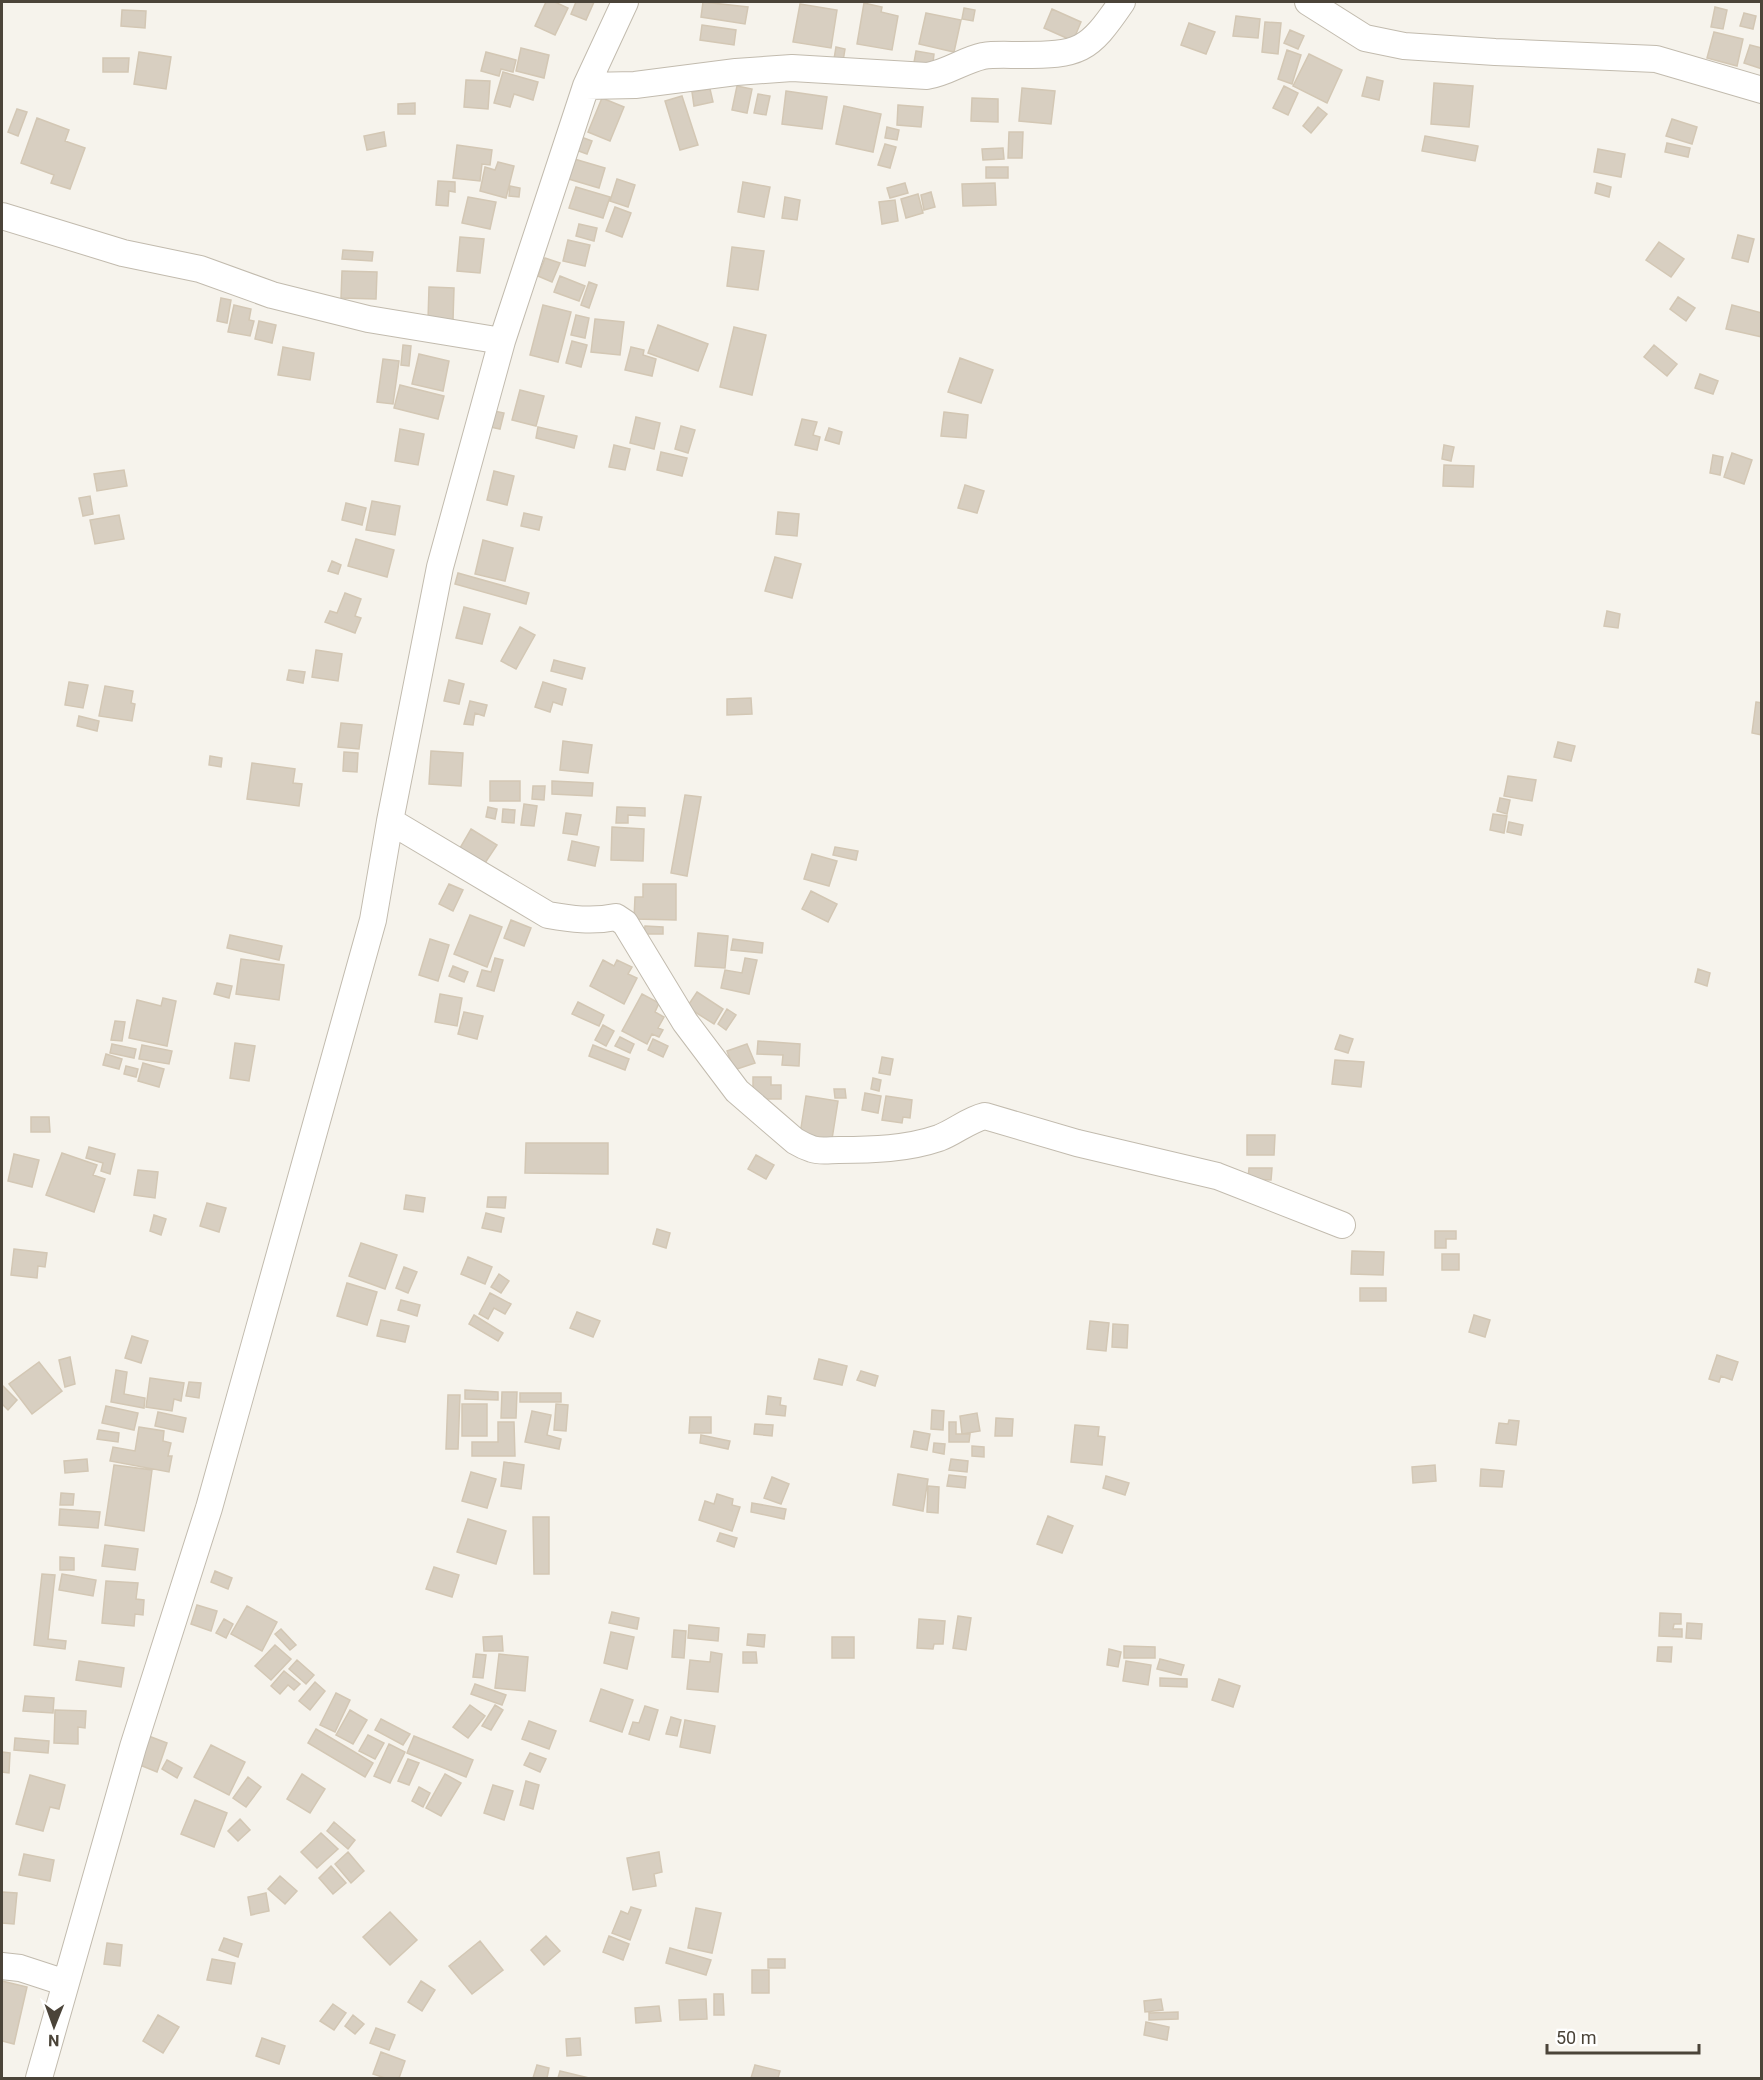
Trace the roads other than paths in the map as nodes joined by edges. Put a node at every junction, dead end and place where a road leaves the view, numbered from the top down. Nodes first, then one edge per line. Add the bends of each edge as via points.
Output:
1 (625, 2) edge
2 (1122, 2) edge
3 (1308, 2) edge
4 (586, 86) junction
5 (1761, 90) edge
6 (2, 216) edge
7 (502, 341) junction
8 (390, 821) junction
9 (1342, 1225) dead end
10 (2, 1966) edge
11 (66, 1983) junction
12 (39, 2079) edge

1 - 4 street
2 - 4 street via 1103,30 1080,49 1059,55 985,56 937,75 792,69 635,85
3 - 5 street via 1365,38 1404,46 1656,59
4 - 7 street
6 - 7 street via 123,253 200,269 272,296 368,319
7 - 8 street via 440,567
8 - 9 street via 548,915 598,921 616,917 625,923 685,1022 737,1091 795,1141 813,1150 877,1150 924,1142 985,1116 1077,1143 1217,1176
8 - 11 street via 373,920 209,1508 133,1747
10 - 11 street
11 - 12 street

